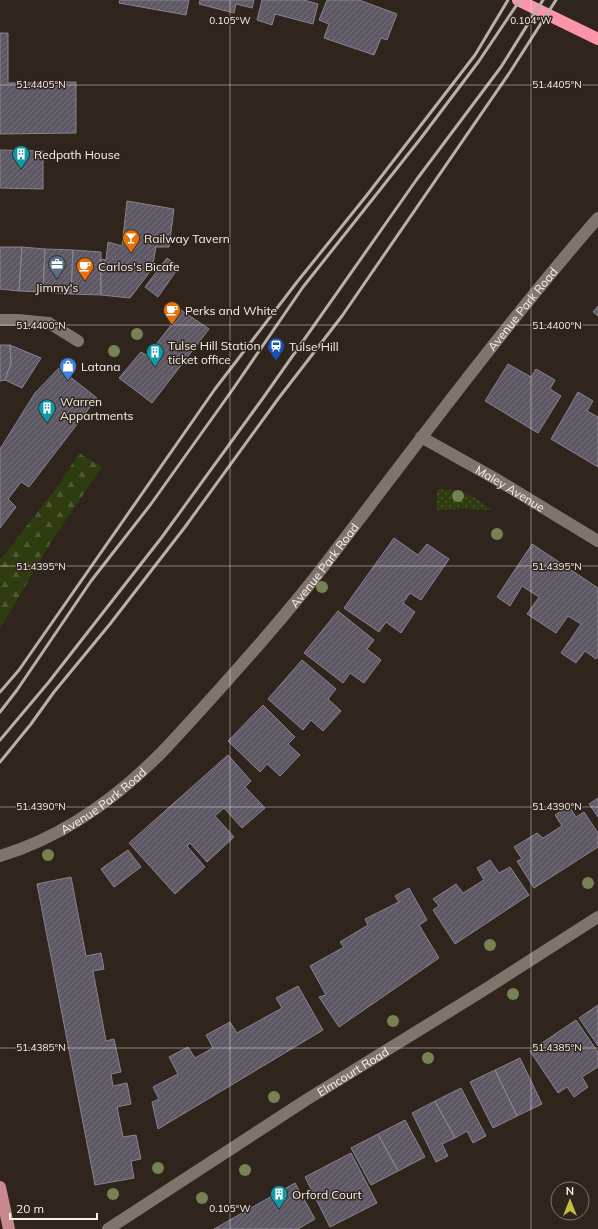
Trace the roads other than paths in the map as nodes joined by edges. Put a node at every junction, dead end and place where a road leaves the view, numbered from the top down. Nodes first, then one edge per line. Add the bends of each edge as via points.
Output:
1 (518, 0) edge
2 (598, 39) edge
3 (598, 218) edge
4 (0, 320) edge
5 (78, 341) dead end
6 (421, 437) junction
7 (598, 541) edge
8 (0, 856) edge
9 (598, 917) edge
10 (0, 1187) edge
11 (9, 1229) edge
12 (108, 1229) edge

1 - 2 highway
3 - 6 street, Avenue Park Road via 553,269
4 - 5 street via 49,323
6 - 7 street, Maley Avenue
6 - 8 street, Avenue Park Road via 322,568 257,648 162,752 110,798 76,822 52,836
9 - 12 street, Elmcourt Road via 306,1100
10 - 11 main road

